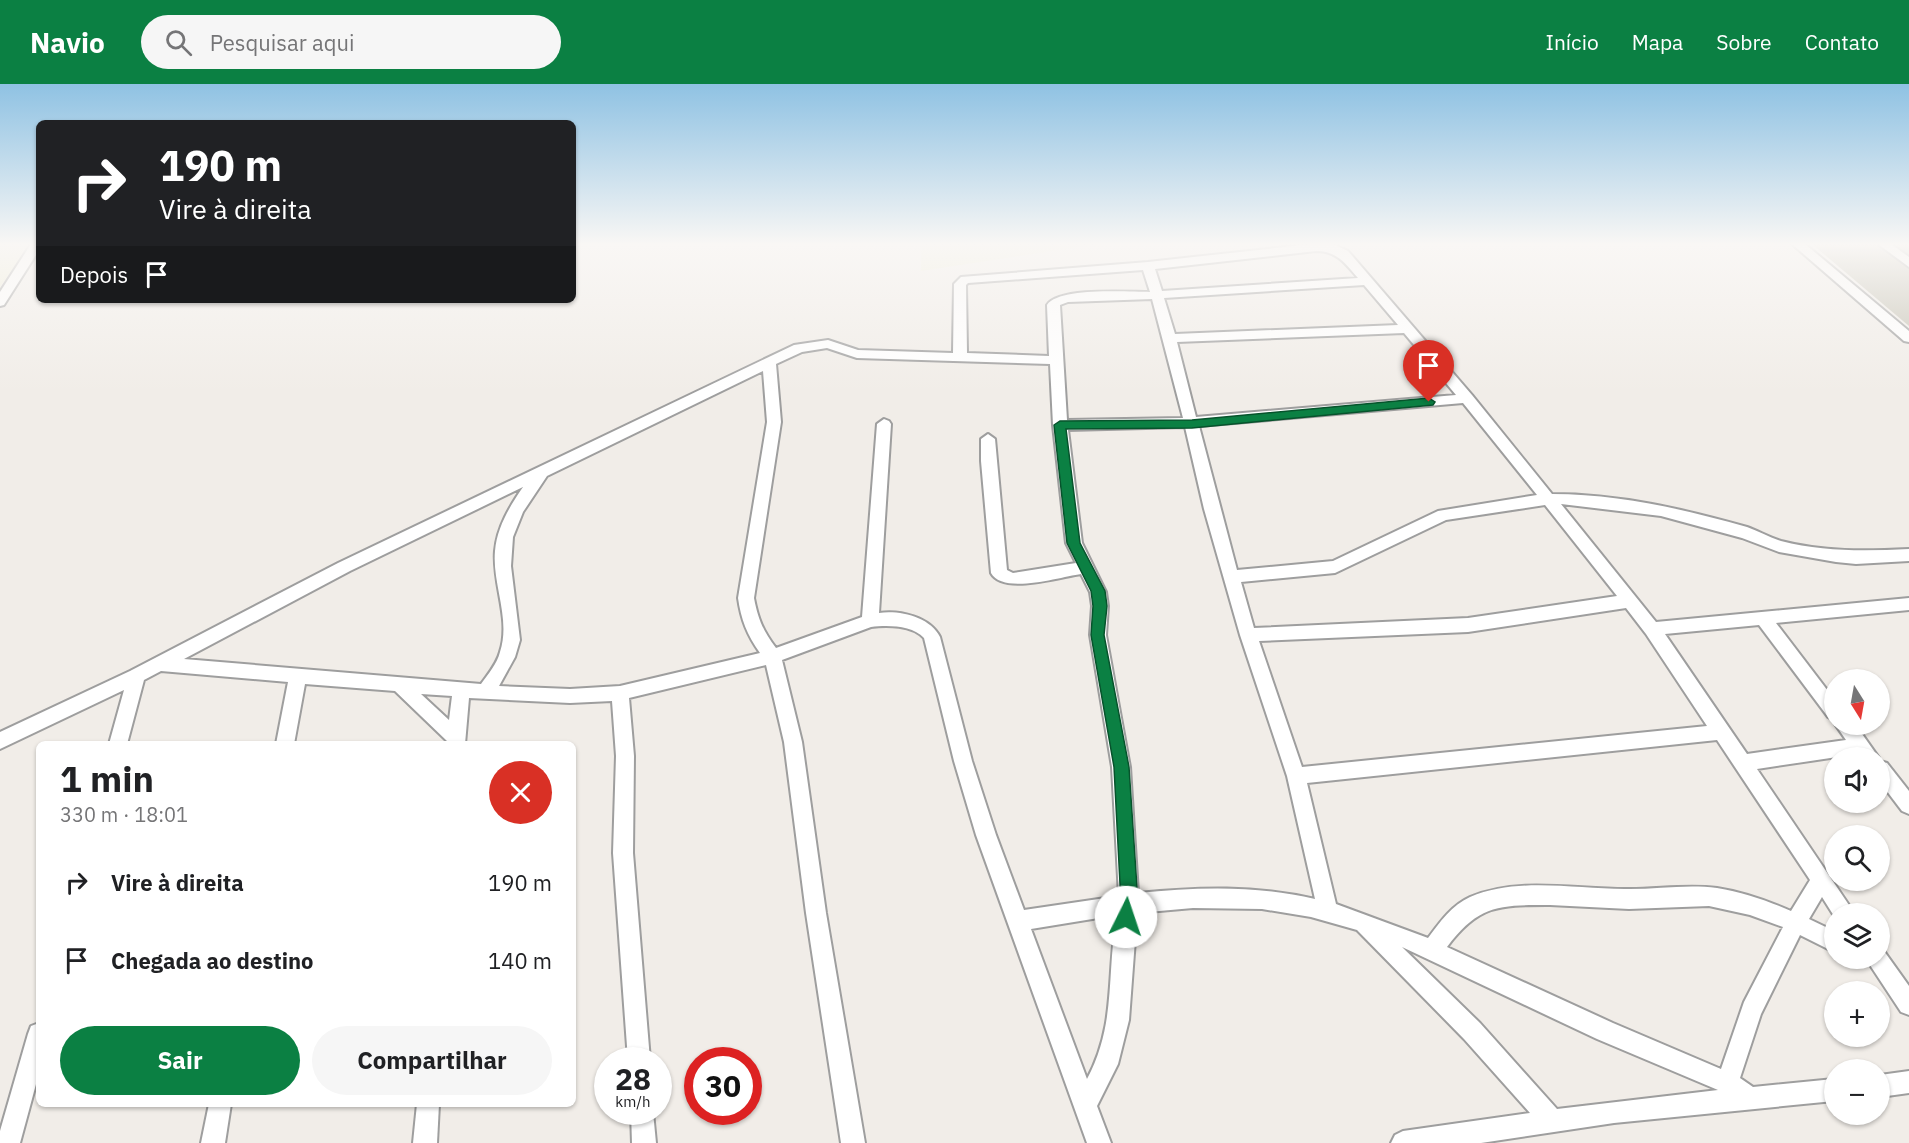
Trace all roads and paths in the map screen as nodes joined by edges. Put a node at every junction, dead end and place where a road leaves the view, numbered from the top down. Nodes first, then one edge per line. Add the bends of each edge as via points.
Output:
1 (960, 293) edge
2 (1182, 293) edge
3 (1378, 293) edge
4 (1856, 293) edge
5 (1158, 295) junction
6 (1406, 329) junction
7 (1170, 338) junction
8 (1909, 338) edge
9 (960, 357) junction
10 (1055, 360) junction
11 (770, 362) junction
12 (1467, 398) junction
13 (884, 424) dead end
14 (1192, 424) junction
15 (1060, 425) junction
16 (988, 439) dead end
17 (541, 472) junction
18 (1549, 499) junction
19 (1909, 555) edge
20 (1088, 567) junction
21 (1231, 577) junction
22 (1629, 601) junction
23 (1908, 606) edge
24 (1762, 617) junction
25 (870, 621) junction
26 (1652, 629) junction
27 (1248, 635) junction
28 (773, 656) junction
29 (161, 664) junction
30 (136, 676) junction
31 (298, 676) junction
32 (399, 684) junction
33 (461, 688) junction
34 (485, 692) junction
35 (620, 693) junction
36 (1824, 699) edge
37 (1721, 732) junction
38 (0, 741) edge
39 (119, 741) edge
40 (286, 741) edge
41 (457, 741) edge
42 (1824, 756) edge
43 (1742, 763) junction
44 (1296, 776) junction
45 (1890, 781) edge
46 (1909, 805) edge
47 (1821, 880) junction
48 (1129, 903) junction
49 (1837, 903) edge
50 (1328, 912) junction
51 (1019, 921) junction
52 (1796, 922) junction
53 (1363, 923) junction
54 (1824, 937) edge
55 (1431, 950) junction
56 (1883, 969) edge
57 (1909, 1004) edge
58 (36, 1045) edge
59 (638, 1047) edge
60 (1909, 1082) edge
61 (1728, 1083) junction
62 (1890, 1085) edge
63 (1824, 1091) edge
64 (1752, 1099) junction
65 (1086, 1103) junction
66 (219, 1107) edge
67 (428, 1107) edge
68 (1553, 1121) junction
69 (643, 1125) edge
70 (8, 1143) edge
71 (213, 1143) edge
72 (425, 1143) edge
73 (644, 1143) edge
74 (853, 1143) edge
75 (1099, 1143) edge
76 (1403, 1143) edge

1 - 9 street
2 - 5 street
3 - 6 street
4 - 8 street
5 - 7 street
5 - 10 street via 1054,302
6 - 7 street
6 - 12 street
7 - 14 street
9 - 10 street
9 - 11 street via 857,354 820,344 799,348
10 - 15 street
11 - 17 street
11 - 28 street via 774,422 746,597 756,635
12 - 14 street
12 - 18 street
13 - 25 street
14 - 15 street
14 - 21 street
15 - 20 street via 1074,543
16 - 20 street via 999,573 1013,579
17 - 29 street via 344,567
17 - 34 street via 519,504 504,538 510,651
18 - 19 street via 1661,510 1779,546 1836,556
18 - 21 street via 1443,515 1335,567
18 - 22 street
20 - 48 street via 1098,591 1098,635 1121,767
21 - 27 street
22 - 26 street
22 - 27 street via 1468,625
23 - 24 street
24 - 26 street
24 - 36 street
25 - 28 street
25 - 51 street via 912,623 928,630 932,637 963,761
26 - 37 street
27 - 44 street
28 - 35 street
28 - 74 street via 793,742
29 - 30 street
29 - 31 street
30 - 38 street
30 - 39 street
31 - 32 street
31 - 40 street
32 - 33 street
32 - 41 street
33 - 34 street
33 - 41 street
34 - 35 street via 570,696
35 - 59 street via 625,756 622,854
37 - 43 street
37 - 44 street
42 - 43 street
43 - 47 street
44 - 50 street
45 - 46 street
47 - 49 street
47 - 52 street
48 - 50 street via 1250,898
48 - 51 street
48 - 65 street via 1118,1020 1107,1064
50 - 53 street
51 - 65 street
52 - 54 street
52 - 55 street via 1720,898 1507,898 1477,904 1457,917
52 - 61 street via 1752,1010
53 - 55 street
53 - 68 street via 1472,1031
55 - 61 street
56 - 57 street
58 - 70 street
60 - 62 street
61 - 64 street
63 - 64 street
64 - 68 street
65 - 75 street
66 - 71 street
67 - 72 street
68 - 76 street
69 - 73 street

